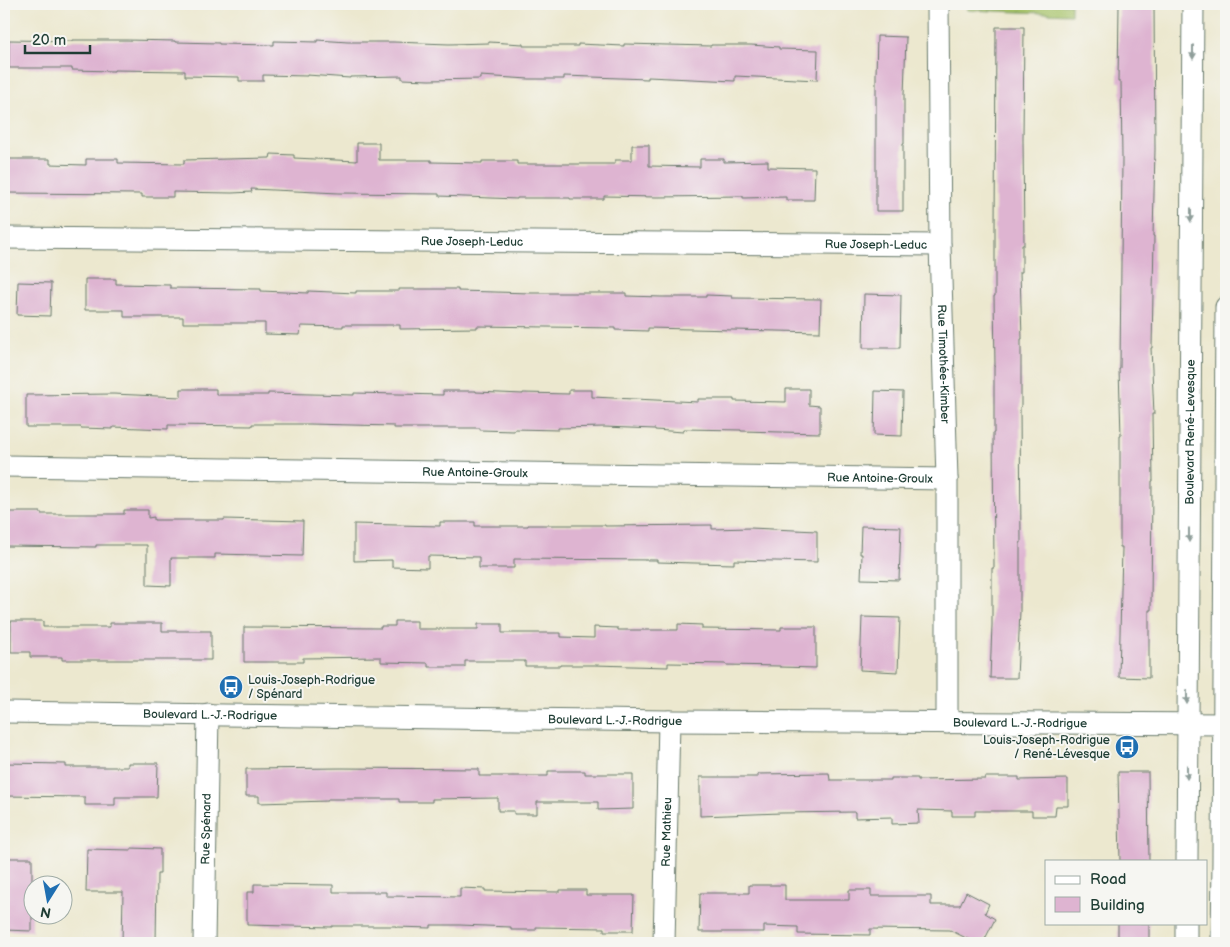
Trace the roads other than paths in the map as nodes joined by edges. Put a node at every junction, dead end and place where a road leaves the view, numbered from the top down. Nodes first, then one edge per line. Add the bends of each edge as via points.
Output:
1 (938, 4) edge
2 (1193, 4) edge
3 (4, 238) edge
4 (940, 245) junction
5 (1226, 307) edge
6 (4, 466) edge
7 (947, 480) junction
8 (4, 712) edge
9 (208, 714) junction
10 (669, 720) junction
11 (947, 723) junction
12 (1187, 724) junction
13 (1225, 724) edge
14 (1187, 860) edge
15 (1186, 924) edge
16 (204, 943) edge
17 (664, 943) edge
18 (1186, 943) edge
19 (1222, 943) edge

1 - 4 street, Rue Timothée-Kimber
2 -> 12 street, Boulevard René-Levesque
3 - 4 street, Rue Joseph-Leduc
4 - 7 street, Rue Timothée-Kimber
5 - 13 street
6 - 7 street, Rue Antoine-Groulx
7 - 11 street, Rue Timothée-Kimber
8 - 9 street, Boulevard L.-J.-Rodrigue
9 - 10 street, Boulevard L.-J.-Rodrigue
9 - 16 street, Rue Spénard
10 - 11 street, Boulevard L.-J.-Rodrigue
10 - 17 street, Rue Mathieu
11 - 12 street, Boulevard L.-J.-Rodrigue
12 - 13 street, Boulevard L.-J.-Rodrigue
12 -> 14 street, Boulevard René-Levesque
13 - 19 street
15 - 18 street

